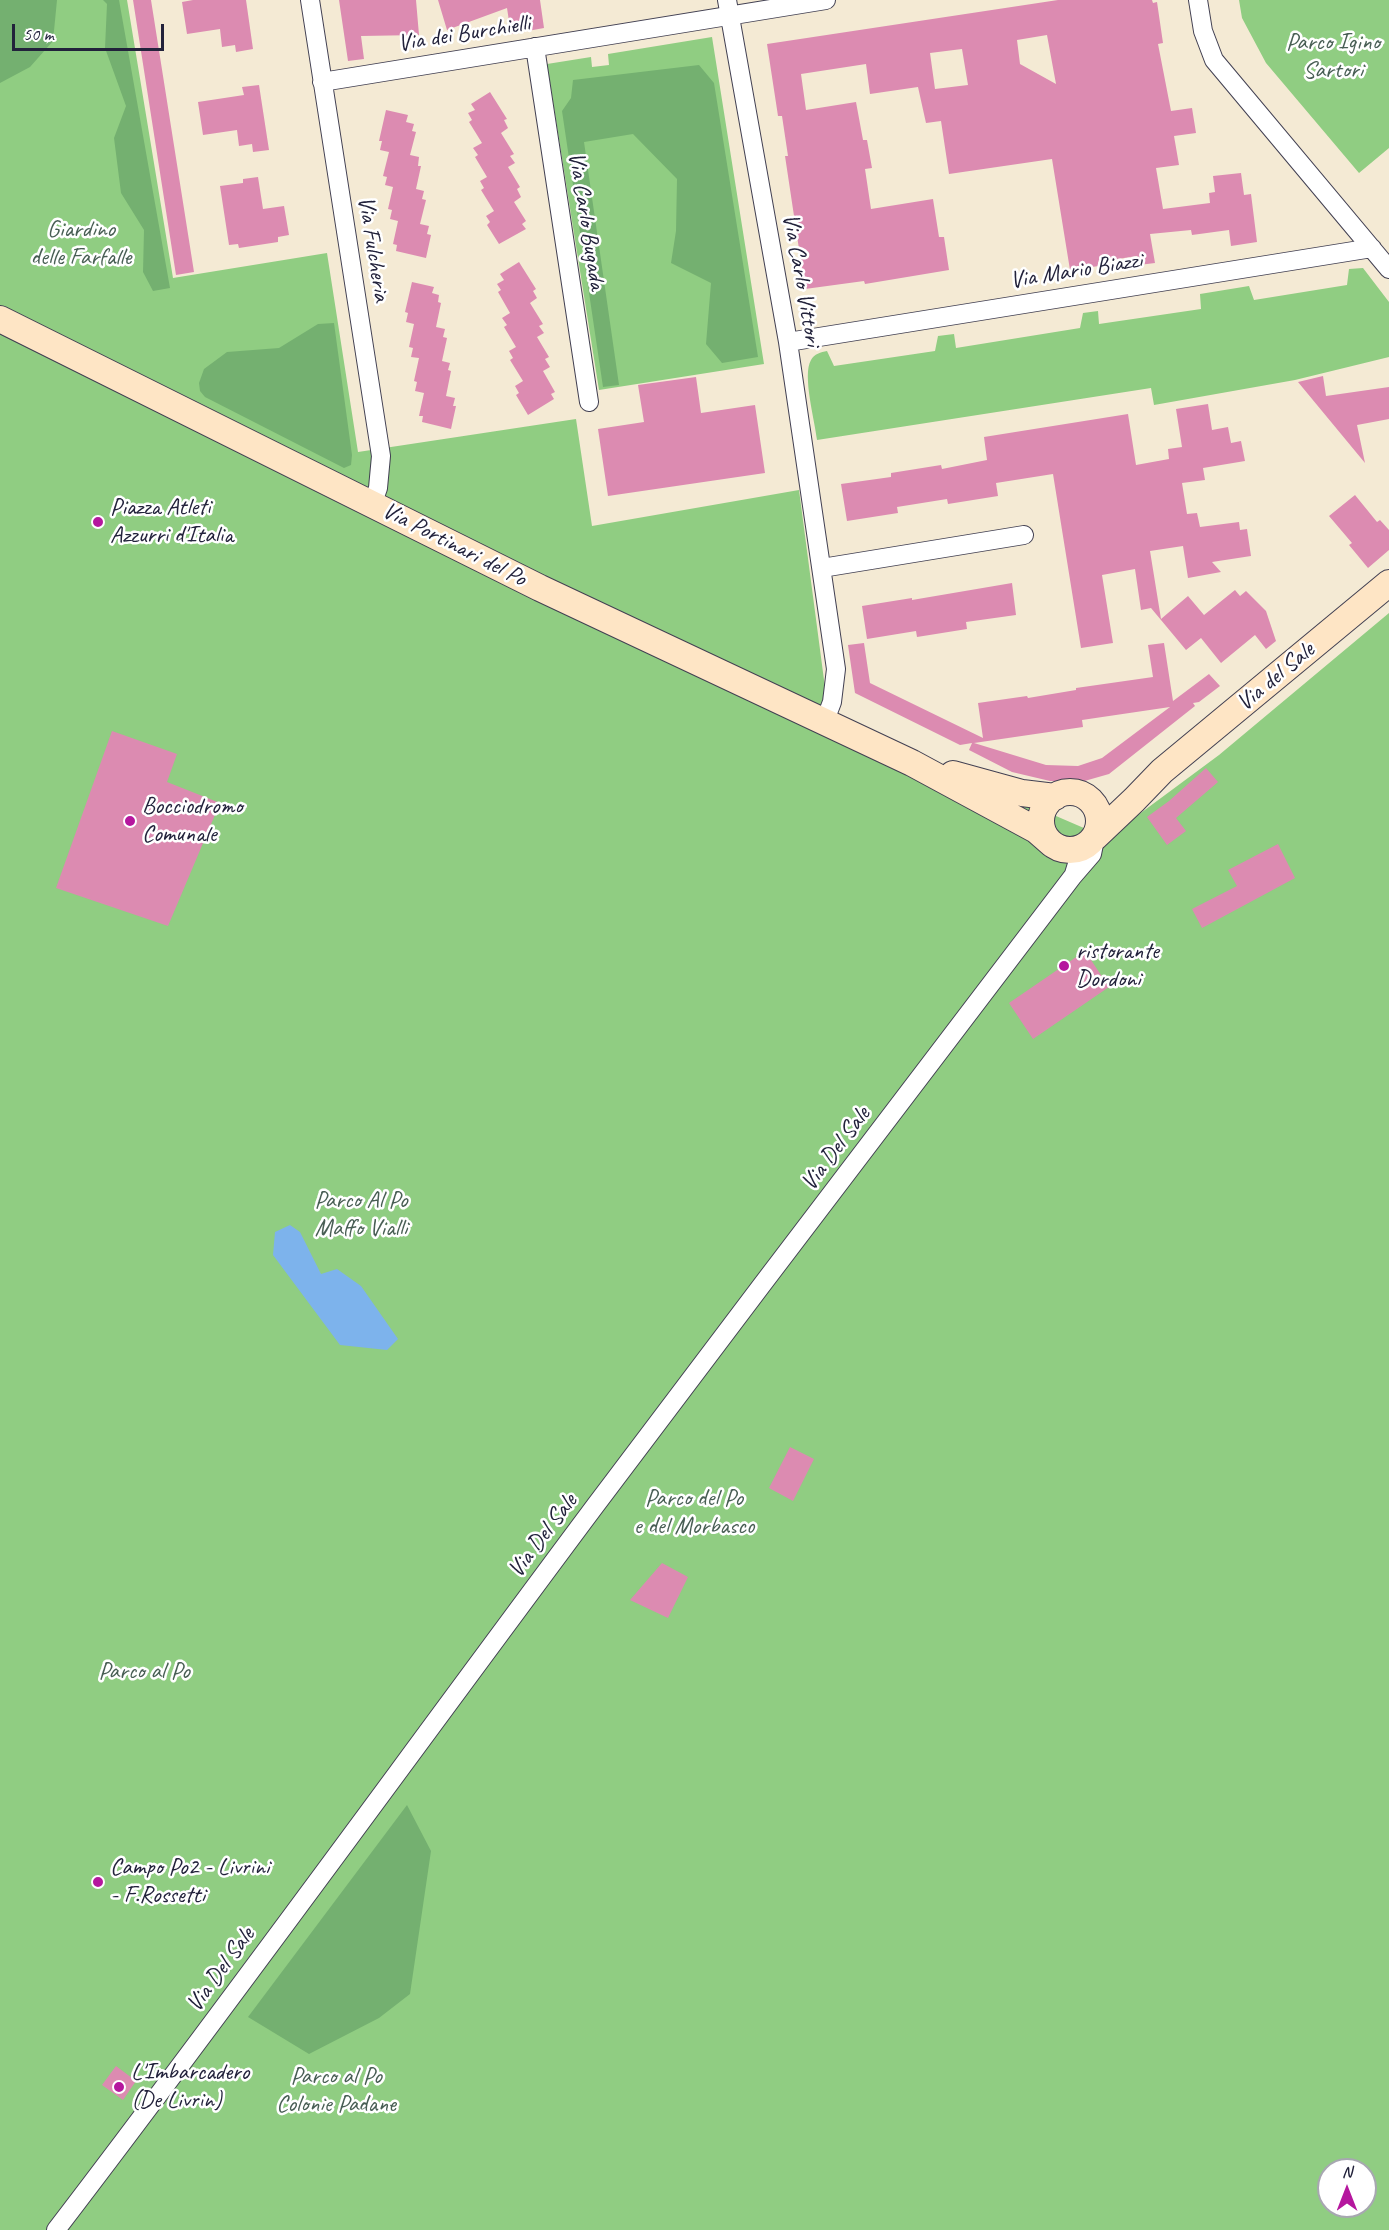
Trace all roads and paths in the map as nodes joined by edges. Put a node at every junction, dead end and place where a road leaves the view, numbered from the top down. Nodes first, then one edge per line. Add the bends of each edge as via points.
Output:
1 (310, 0) edge
2 (826, 0) edge
3 (1198, 0) edge
4 (728, 8) edge
5 (535, 47) junction
6 (322, 82) junction
7 (1372, 248) junction
8 (1389, 269) edge
9 (0, 318) edge
10 (788, 342) junction
11 (589, 402) dead end
12 (372, 504) junction
13 (1024, 535) dead end
14 (822, 568) junction
15 (1389, 583) edge
16 (824, 723) junction
17 (912, 763) junction
18 (1162, 771) junction
19 (1085, 796) junction
20 (1055, 797) junction
21 (1076, 843) junction
22 (1073, 876) joint
23 (56, 2230) edge

1 - 6 street, Via Fulcheria
2 - 4 street, Via dei Burchielli
3 - 7 street via 1203,31 1214,60
4 - 5 street, Via dei Burchielli
4 - 10 street, Via Carlo Vittori
5 - 6 street, Via dei Burchielli
5 - 11 street, Via Carlo Bugada
6 - 12 street, Via Fulcheria via 381,456
7 - 8 street
7 - 10 street, Via Mario Biazzi
9 - 12 street, Via Portinari del Po
10 - 14 street, Via Carlo Vittori
12 - 16 street, Via Portinari del Po
13 - 14 street
14 - 16 street, Via Carlo Vittori via 836,669 832,702
15 - 18 street, Via del Sale
16 - 17 street, Via Portinari del Po
17 - 20 street, Via Portinari del Po via 1022,793
17 - 21 street, Via Portinari del Po via 1036,830
18 - 19 street, Via del Sale via 1119,798
18 - 21 street, Via del Sale via 1134,800
19 - 20 street, Via del Sale via 1070,792
19 - 21 street, Via del Sale via 1097,810 1098,828
20 - 21 street via 1044,810 1042,828
21 - 22 street, Via del Sale via 1094,844 1092,854
22 - 23 street, Via Del Sale via 593,1508

